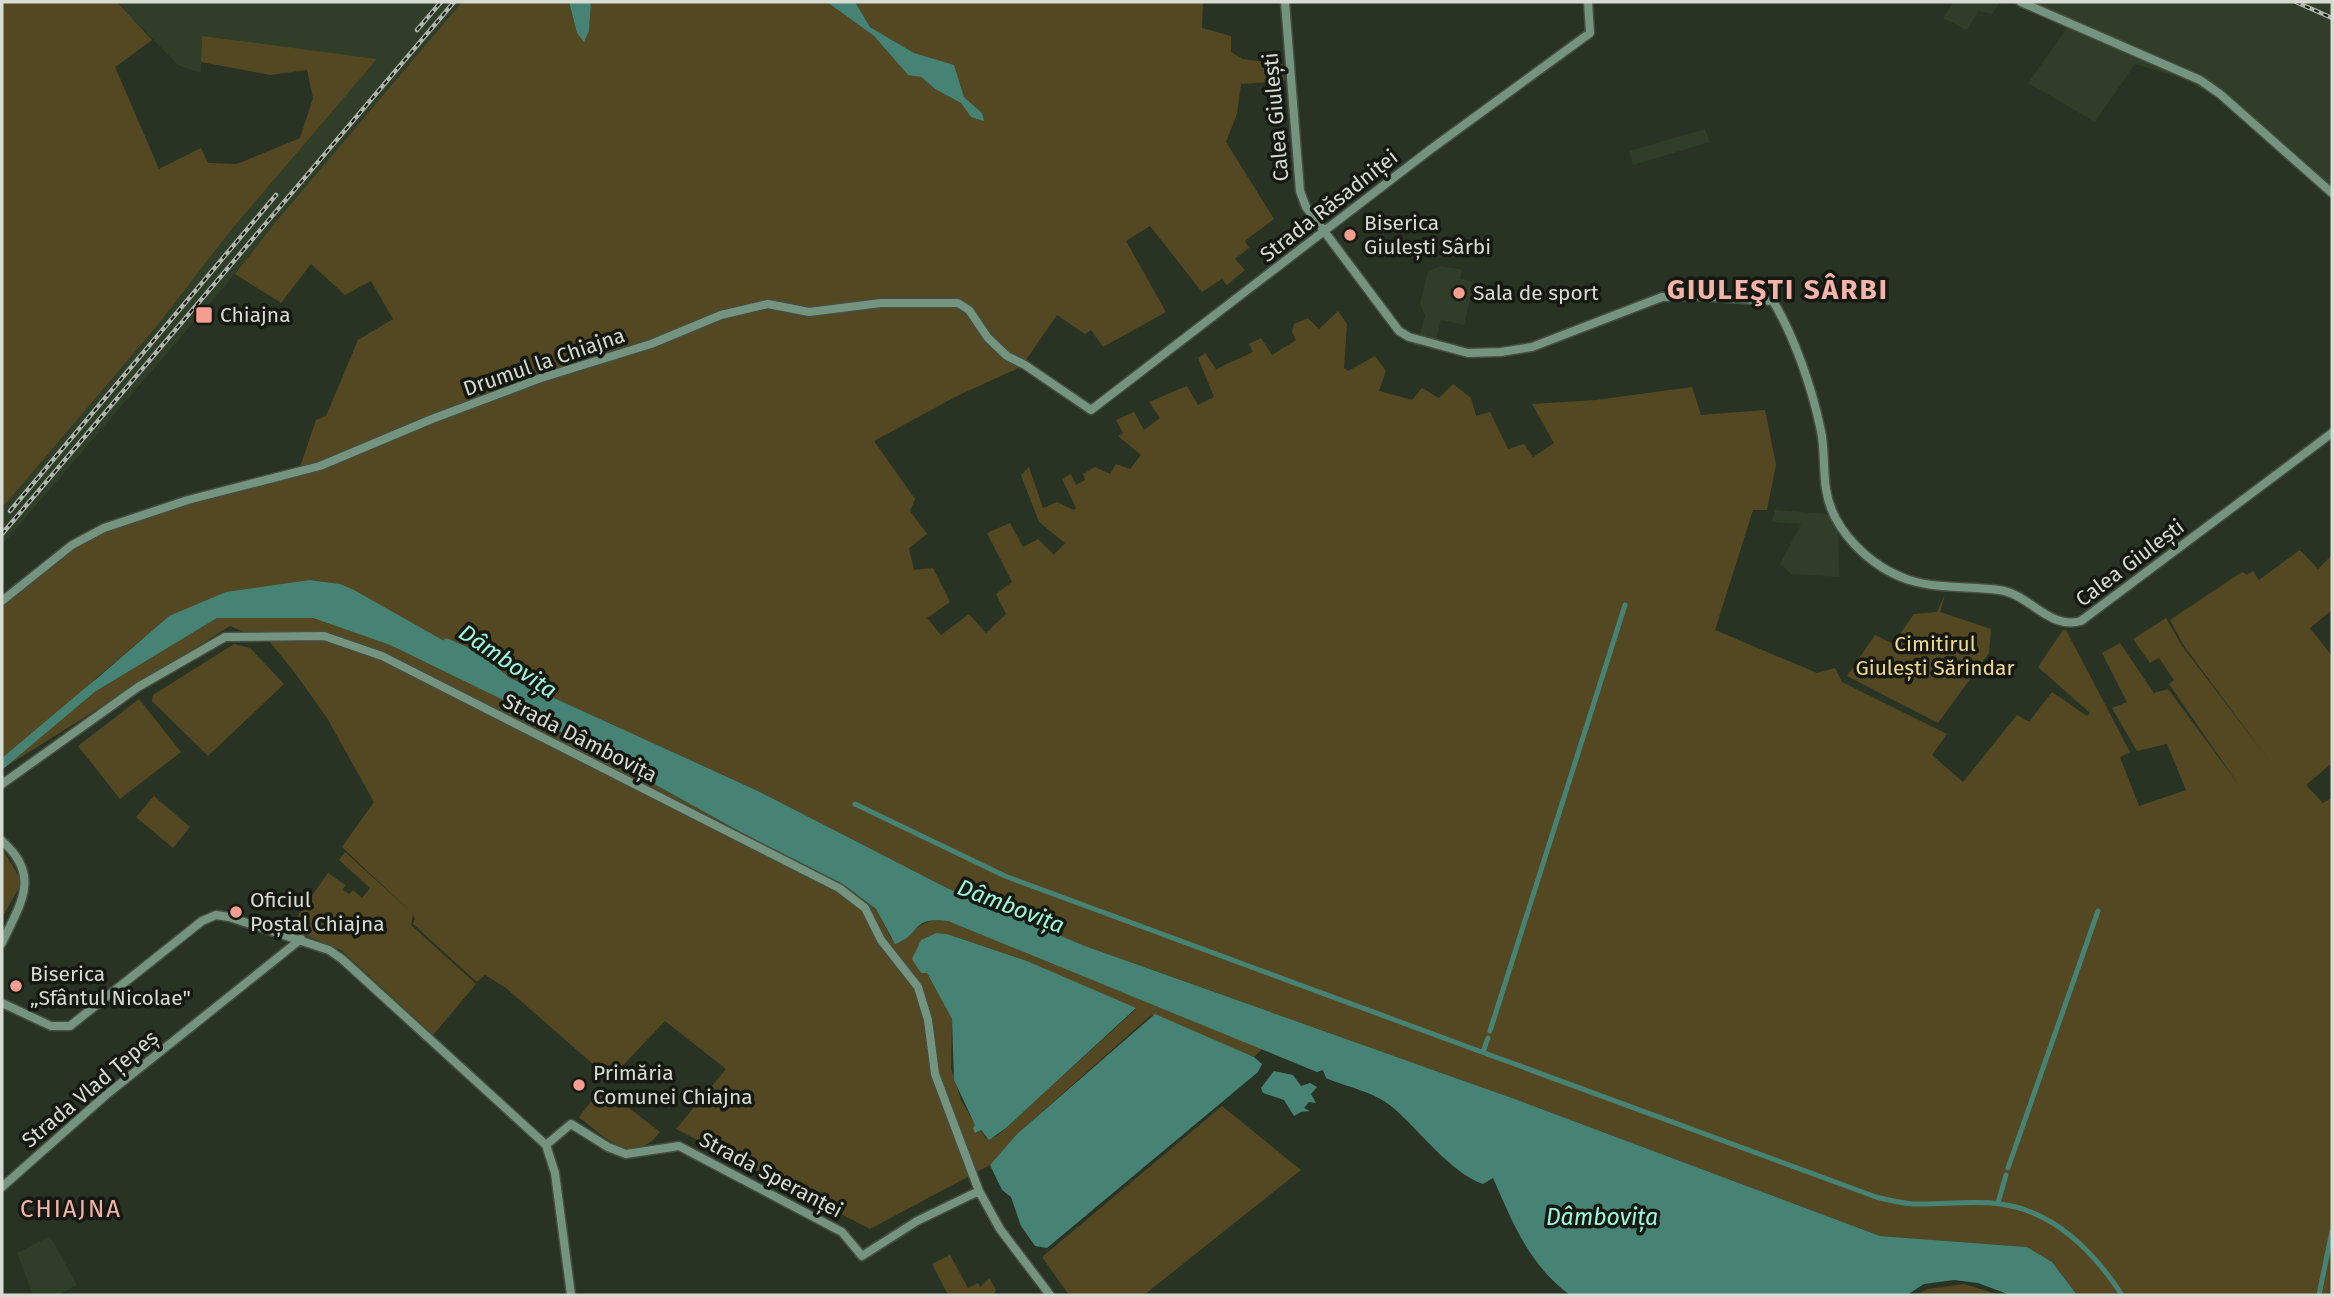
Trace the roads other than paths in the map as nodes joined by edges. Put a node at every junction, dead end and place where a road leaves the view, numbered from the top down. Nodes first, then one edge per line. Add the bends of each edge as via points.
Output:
1 (1285, 2) edge
2 (1588, 2) edge
3 (2021, 2) edge
4 (2332, 193) edge
5 (1325, 232) junction
6 (1091, 410) joint
7 (2332, 433) edge
8 (2, 601) edge
9 (2, 784) edge
10 (2, 841) edge
11 (301, 939) junction
12 (2, 943) edge
13 (2, 1003) edge
14 (546, 1145) junction
15 (2, 1187) edge
16 (979, 1191) junction
17 (571, 1295) edge
18 (1050, 1295) edge

1 - 5 main road, Calea Giulești via 1300,191
2 - 5 main road, Strada Răsadniței via 1590,33
3 - 4 main road via 2200,80
5 - 6 main road, Strada Răsadniței
5 - 7 main road, Calea Giulești via 1399,331 1468,353 1532,347 1662,298 1773,301 1819,422 1828,499 1855,545 1906,578 1939,586 2007,591 2067,623 2096,613
6 - 8 main road, Drumul la Chiajna via 1007,356 958,303 881,303 799,311 768,304 721,315 651,344 541,378 320,466 120,522 72,545
9 - 16 main road, Strada Dâmbovița via 138,687 225,637 314,635 366,648 859,901 922,996 935,1074
10 - 12 main road via 17,859 26,888
11 - 13 main road via 229,917 206,918 70,1026 51,1026
11 - 14 main road via 342,958
11 - 15 main road, Strada Vlad Țepeș via 106,1095
14 - 16 main road, Strada Speranței via 571,1124 626,1154 679,1146 842,1232 862,1256 917,1221
14 - 17 main road via 555,1173
16 - 18 main road, Strada Dâmbovița via 1000,1229

